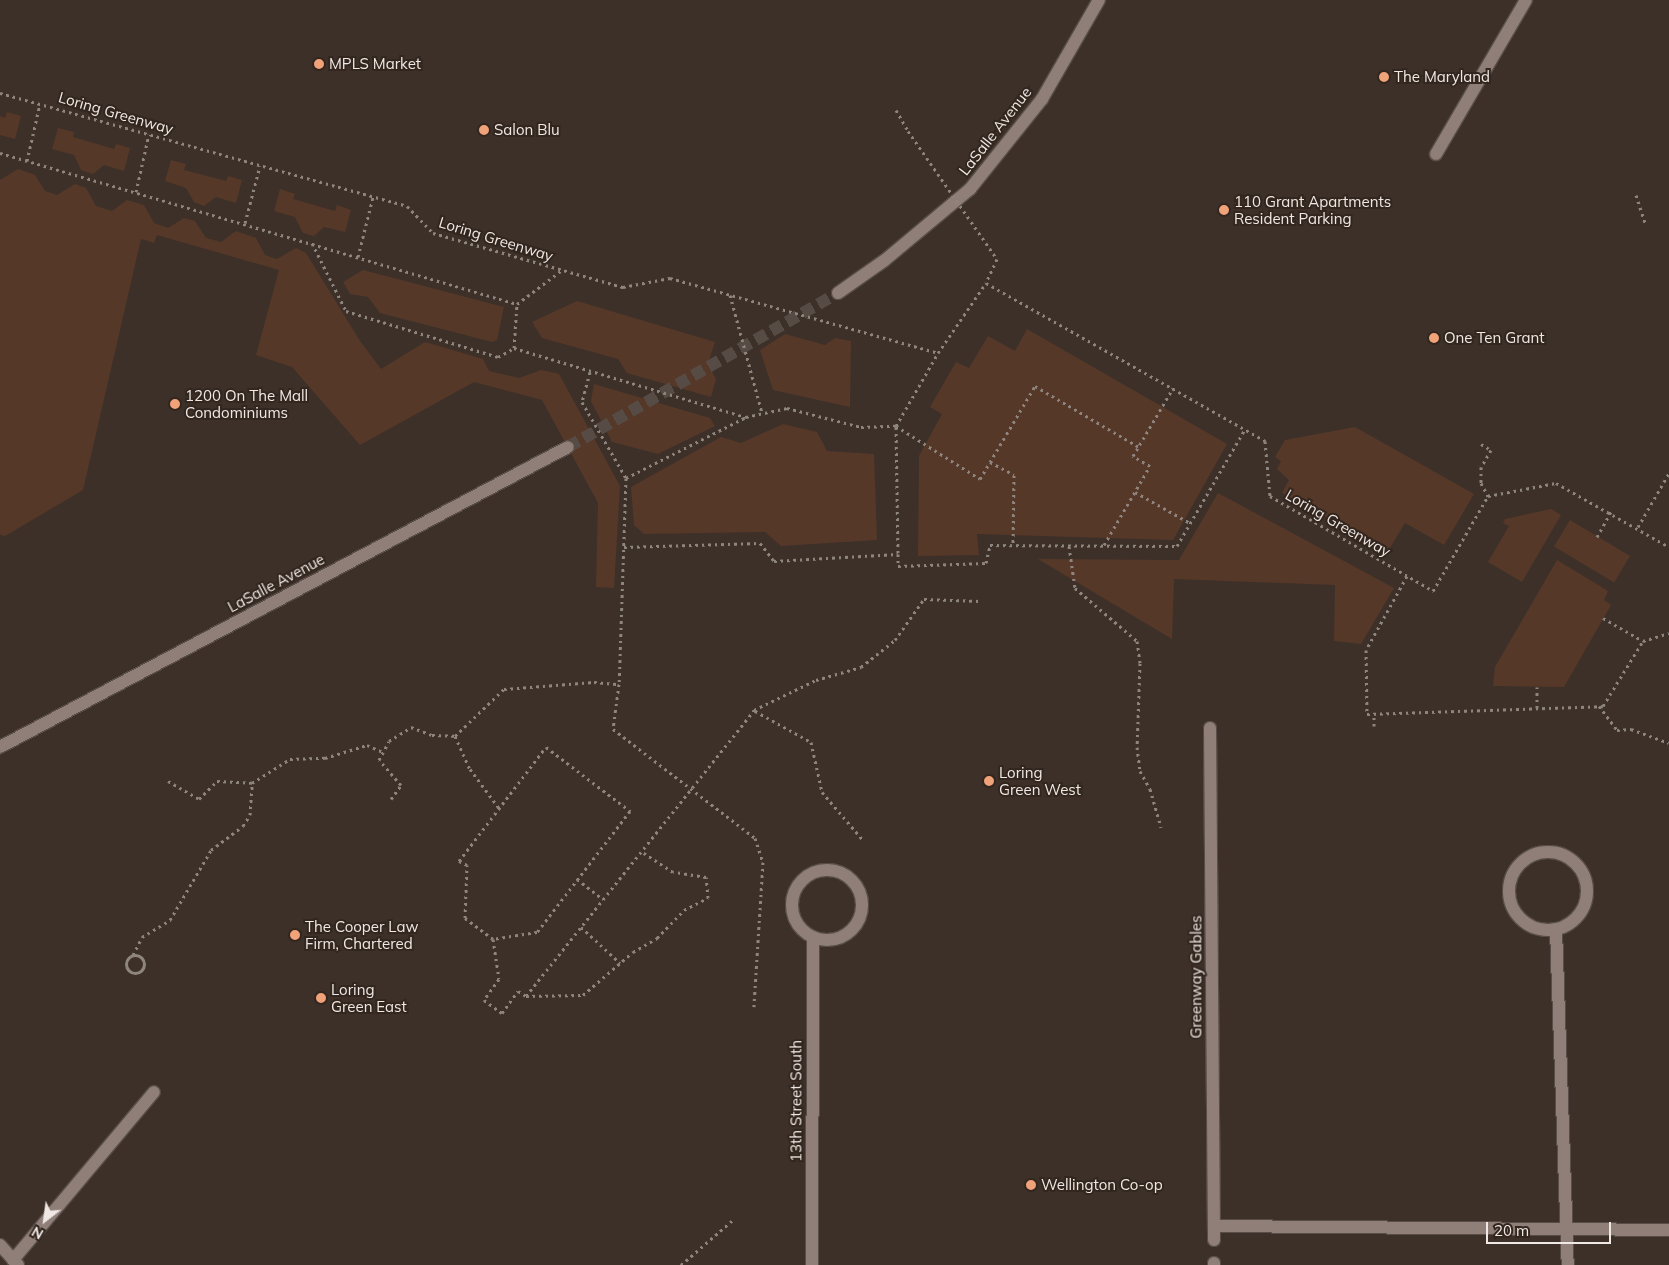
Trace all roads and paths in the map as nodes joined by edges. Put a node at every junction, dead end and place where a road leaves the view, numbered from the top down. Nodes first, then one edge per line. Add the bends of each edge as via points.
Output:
1 (1099, 0) edge
2 (1526, 0) edge
3 (0, 93) edge
4 (40, 104) junction
5 (896, 110) dead end
6 (149, 134) junction
7 (0, 153) edge
8 (1436, 154) dead end
9 (27, 161) junction
10 (260, 166) junction
11 (136, 192) junction
12 (1636, 195) dead end
13 (373, 197) junction
14 (245, 223) junction
15 (1645, 223) dead end
16 (312, 243) junction
17 (358, 257) junction
18 (562, 270) junction
19 (986, 283) junction
20 (838, 293) tunnel mouth
21 (730, 295) junction
22 (517, 304) junction
23 (514, 348) junction
24 (938, 353) junction
25 (590, 372) junction
26 (1172, 388) junction
27 (762, 413) junction
28 (746, 417) junction
29 (896, 426) junction
30 (1245, 428) junction
31 (1481, 444) dead end
32 (568, 447) tunnel mouth
33 (1139, 447) junction
34 (990, 462) junction
35 (1669, 473) edge
36 (626, 478) junction
37 (1135, 492) junction
38 (1488, 496) junction
39 (1611, 512) junction
40 (1190, 523) junction
41 (1638, 527) junction
42 (1597, 537) dead end
43 (1013, 545) junction
44 (1069, 546) junction
45 (1104, 546) junction
46 (624, 547) junction
47 (1669, 547) edge
48 (898, 554) junction
49 (1407, 576) junction
50 (980, 601) dead end
51 (1603, 618) dead end
52 (1669, 633) edge
53 (1643, 641) junction
54 (619, 684) junction
55 (1537, 687) dead end
56 (1599, 706) junction
57 (1536, 708) junction
58 (754, 710) junction
59 (1374, 714) junction
60 (1374, 726) dead end
61 (1210, 728) dead end
62 (455, 736) junction
63 (1669, 743) edge
64 (0, 747) edge
65 (383, 752) junction
66 (168, 780) dead end
67 (252, 783) junction
68 (692, 788) junction
69 (391, 799) dead end
70 (499, 808) junction
71 (1161, 827) dead end
72 (863, 840) dead end
73 (641, 851) junction
74 (577, 879) junction
75 (604, 899) junction
76 (581, 927) junction
77 (1556, 929) junction
78 (813, 937) junction
79 (493, 939) junction
80 (133, 956) junction
81 (620, 963) junction
82 (526, 996) junction
83 (754, 1007) dead end
84 (154, 1092) dead end
85 (734, 1219) dead end
86 (1214, 1226) junction
87 (1669, 1230) edge
88 (1567, 1232) junction
89 (1214, 1240) dead end
90 (0, 1245) edge
91 (15, 1262) edge
92 (682, 1265) edge
93 (812, 1265) edge
94 (1568, 1265) edge

1 - 20 street, LaSalle Avenue via 1042,98 970,189 884,260
2 - 8 street
3 - 4 path, Loring Greenway
4 - 6 path, Loring Greenway
4 - 9 path
5 - 19 path, bridge via 997,259
6 - 10 path, Loring Greenway
6 - 11 path
7 - 9 path
9 - 11 path
10 - 13 path, Loring Greenway
10 - 14 path
11 - 14 path
12 - 15 path
13 - 17 path
13 - 18 path, Loring Greenway via 407,206 432,233
14 - 16 path
16 - 17 path
16 - 23 path via 346,311 498,357
17 - 22 path
18 - 21 path, Loring Greenway via 623,287 670,278
18 - 22 path
19 - 24 path
19 - 26 path, Loring Greenway
21 - 24 path, Loring Greenway
21 - 27 path
22 - 23 path
23 - 25 path
24 - 29 path
25 - 28 path
25 - 36 path via 582,402
26 - 30 path, Loring Greenway
26 - 33 path
27 - 28 path
27 - 29 path via 787,408 861,427
28 - 36 path
29 - 34 path via 980,479
29 - 48 path
30 - 40 path
30 - 49 path, Loring Greenway via 1265,441 1270,496
31 - 38 path via 1491,450 1481,468 1481,483
32 - 64 street, LaSalle Avenue
33 - 34 path via 1035,386
33 - 37 path via 1133,456 1150,466
34 - 43 path via 1014,475
35 - 41 path
36 - 46 path
37 - 40 path
37 - 45 path
38 - 39 path via 1556,483
38 - 49 path, Loring Greenway via 1433,591
39 - 41 path
39 - 42 path
40 - 45 path via 1177,546
41 - 47 path
43 - 44 path
43 - 48 path via 990,545 986,563 898,566
44 - 45 path
44 - 71 path via 1075,588 1137,641 1140,771 1150,789
46 - 48 path via 760,542 774,561
46 - 54 path
49 - 59 path via 1366,650 1367,714
50 - 58 path via 924,599 895,640 861,667 816,680
51 - 53 path
52 - 53 path
53 - 56 path via 1603,706
54 - 62 path via 594,682 504,688
54 - 68 path via 613,729
55 - 57 path
56 - 57 path
56 - 63 path via 1617,730 1632,729
57 - 59 path
58 - 68 path
58 - 72 path via 811,742 822,792
59 - 60 path
61 - 86 street, Greenway Gables
62 - 65 path via 432,735 411,727 389,741
62 - 70 path via 470,769
65 - 67 path via 367,745 325,758 290,759
65 - 69 path via 379,760 401,785
66 - 67 path via 199,799 217,781
67 - 80 path via 252,802 243,826 211,850 170,920 142,937
68 - 73 path
68 - 83 path via 755,838 763,862
70 - 74 path via 546,747 630,811
70 - 79 path via 459,861 467,865 465,918
73 - 75 path
73 - 81 path via 673,872 706,877 708,898 684,910 657,938
74 - 75 path
74 - 79 path via 536,932
75 - 76 path
76 - 81 path
76 - 82 path
77 - 77 street via 1568,925 1581,912 1587,894 1586,882 1573,860 1550,852 1537,853 1515,869 1509,894 1512,907 1530,926
77 - 88 street
78 - 78 street via 802,930 792,909 798,886 817,872 841,873 857,888 862,909 859,920 853,929 834,939
78 - 93 street, 13th Street South
79 - 82 path via 499,979 484,1000 502,1013 518,991
80 - 80 path via 127,966 138,972 144,962 142,957
81 - 82 path via 583,995
84 - 91 street
85 - 92 path
86 - 88 street
86 - 89 street, Greenway Gables
87 - 88 street
88 - 94 street
90 - 91 street

